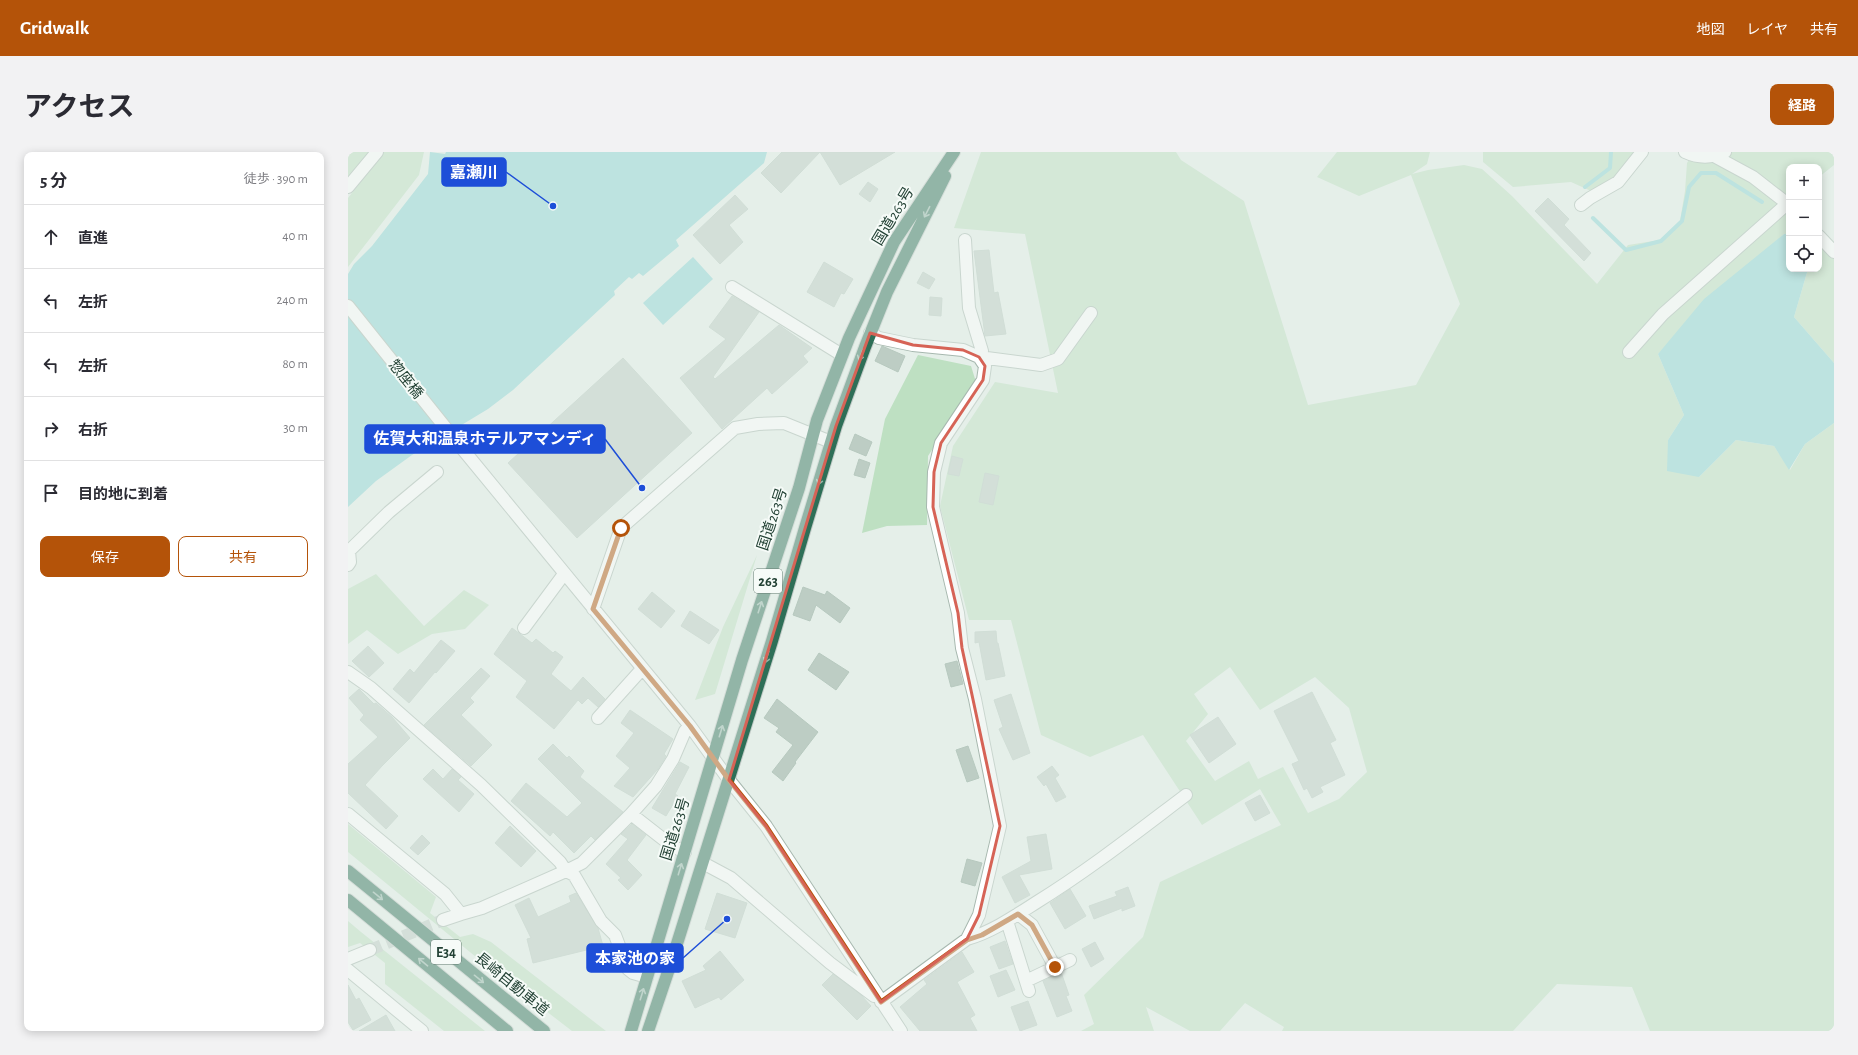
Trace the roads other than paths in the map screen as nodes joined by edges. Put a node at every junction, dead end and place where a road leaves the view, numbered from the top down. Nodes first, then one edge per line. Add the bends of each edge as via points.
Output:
1 (377, 152) edge
2 (956, 152) edge
3 (1642, 152) edge
4 (1685, 152) edge
5 (1720, 154) edge
6 (348, 187) edge
7 (1786, 202) edge
8 (1581, 205) dead end
9 (1786, 206) edge
10 (1822, 239) edge
11 (965, 240) dead end
12 (1834, 252) edge
13 (732, 287) dead end
14 (348, 306) edge
15 (1091, 313) dead end
16 (870, 333) junction
17 (1629, 352) dead end
18 (842, 355) junction
19 (979, 357) junction
20 (814, 434) junction
21 (831, 442) junction
22 (437, 472) dead end
23 (348, 552) edge
24 (348, 565) edge
25 (564, 574) junction
26 (593, 609) junction
27 (524, 628) dead end
28 (642, 669) junction
29 (348, 672) edge
30 (598, 718) dead end
31 (690, 726) junction
32 (713, 757) junction
33 (729, 780) junction
34 (1186, 796) dead end
35 (348, 814) edge
36 (631, 814) junction
37 (685, 852) junction
38 (703, 863) junction
39 (348, 871) edge
40 (566, 872) junction
41 (348, 900) edge
42 (461, 914) junction
43 (1018, 914) junction
44 (443, 920) tunnel mouth
45 (1007, 921) junction
46 (967, 940) junction
47 (370, 950) tunnel mouth
48 (348, 959) edge
49 (1070, 960) dead end
50 (1055, 967) junction
51 (348, 970) edge
52 (647, 977) junction
53 (881, 1002) junction
54 (422, 1031) edge
55 (507, 1031) edge
56 (544, 1031) edge
57 (631, 1031) edge
58 (648, 1031) edge
59 (901, 1031) edge

1 - 6 street
2 -> 16 highway, 国道263号 / 263 via 890,285
2 - 18 highway, 国道263号 / 263 via 894,242
3 - 8 street via 1618,182
4 - 5 street via 1695,156
5 - 7 street
9 - 17 street via 1663,314
10 - 12 street
11 - 19 street via 969,308 982,351
13 - 18 street
14 - 25 street, 惣座橋
15 - 19 street via 1058,359 1041,365
16 - 19 street via 879,338 913,345 962,350
16 -> 21 highway, 国道263号 / 263
18 - 20 highway, 国道263号 / 263
19 - 46 street via 985,366 983,380 941,443 934,472 933,507 958,614 962,648 975,699 1000,826 979,915
20 - 21 street
20 - 26 street via 784,423 735,428 621,528
32 -> 20 highway, 国道263号 / 263
21 -> 33 highway, 国道263号 / 263
22 - 23 street
23 - 24 street
25 - 26 street, 惣座橋
25 - 27 street
26 - 28 street, 惣座橋
28 - 30 street
28 - 31 street, 惣座橋
29 - 40 street via 371,688 481,785 560,862
31 - 32 street, 惣座橋
31 - 36 street via 656,786
32 - 33 street, 惣座橋
32 - 37 highway, 国道263号 / 263
33 - 38 highway, 国道263号 / 263
33 - 53 street, 惣座橋 via 766,826
34 - 43 street via 1072,880
35 - 42 street via 445,894
36 - 37 street via 672,846
36 - 40 street via 582,863
52 -> 37 highway, 国道263号 / 263
38 - 53 street via 732,878
38 - 58 highway, 国道263号 / 263
39 -> 56 highway, 長崎自動車道 / E34
40 - 42 street via 482,908
40 - 52 street via 574,874 601,921 615,935 628,969
55 -> 41 highway, E34
42 - 44 street
43 - 45 street
43 - 50 street via 1032,925
45 - 46 street
45 - 50 street via 1028,986
46 - 53 street
47 - 48 street
49 - 50 street
51 - 54 street
57 -> 52 highway, 国道263号 / 263
53 - 59 street, 惣座橋

